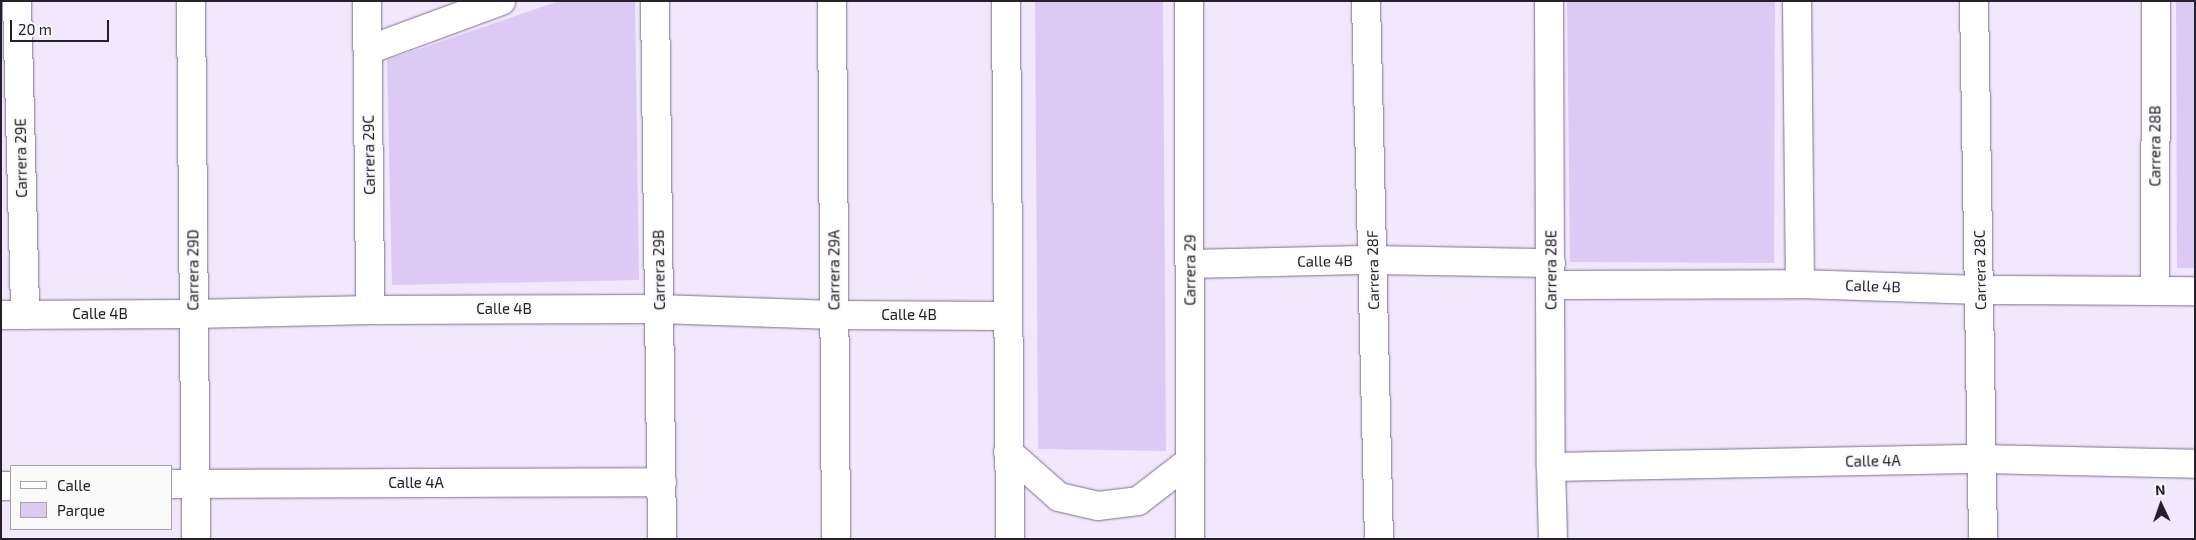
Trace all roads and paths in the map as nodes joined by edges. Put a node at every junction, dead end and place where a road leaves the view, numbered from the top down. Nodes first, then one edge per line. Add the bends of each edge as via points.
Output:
1 (10, 1) edge
2 (17, 1) edge
3 (191, 1) edge
4 (368, 1) edge
5 (501, 1) edge
6 (655, 1) edge
7 (832, 1) edge
8 (1006, 1) edge
9 (1189, 1) edge
10 (1366, 1) edge
11 (1549, 1) edge
12 (1796, 1) edge
13 (1974, 1) edge
14 (2156, 1) edge
15 (1, 4) edge
16 (368, 50) junction
17 (1372, 260) junction
18 (1190, 264) junction
19 (1551, 274) junction
20 (1800, 284) junction
21 (1980, 290) junction
22 (2155, 290) junction
23 (2195, 291) edge
24 (659, 309) junction
25 (370, 310) junction
26 (194, 314) junction
27 (13, 315) edge
28 (834, 315) junction
29 (1008, 316) junction
30 (1008, 452) junction
31 (1982, 459) junction
32 (1190, 461) junction
33 (2195, 464) edge
34 (1551, 467) junction
35 (662, 482) junction
36 (184, 484) edge
37 (196, 539) edge
38 (662, 539) edge
39 (836, 539) edge
40 (1010, 539) edge
41 (1190, 539) edge
42 (1379, 539) edge
43 (1553, 539) edge
44 (1983, 539) edge

1 - 15 street
2 - 27 street, Carrera 29E
3 - 26 street, Carrera 29D
4 - 16 street, Carrera 29C
5 - 16 street
6 - 24 street, Carrera 29B
7 - 28 street, Carrera 29A
8 - 29 street
9 - 18 street, Carrera 29
10 - 17 street, Carrera 28F
11 - 19 street, Carrera 28E
12 - 20 street
13 - 21 street, Carrera 28C
14 - 22 street, Carrera 28B
16 - 25 street, Carrera 29C
17 - 18 street, Calle 4B
17 - 19 street, Calle 4B
17 - 42 street, Carrera 28F
18 - 32 street, Carrera 29
19 - 20 street, Calle 4B
19 - 34 street, Carrera 28E
20 - 21 street, Calle 4B
21 - 22 street, Calle 4B
21 - 31 street, Carrera 28C
22 - 23 street, Calle 4B
24 - 25 street, Calle 4B
24 - 28 street, Calle 4B
24 - 35 street, Carrera 29B
25 - 26 street, Calle 4B
26 - 27 street, Calle 4B
26 - 36 street, Carrera 29D
28 - 29 street, Calle 4B
28 - 39 street, Carrera 29A
29 - 30 street
30 - 32 street via 1059,497 1098,506 1138,502
30 - 40 street
31 - 33 street, Calle 4A
31 - 34 street, Calle 4A
31 - 44 street, Carrera 28C
32 - 41 street, Carrera 29
34 - 43 street, Carrera 28E
35 - 36 street, Calle 4A
35 - 38 street, Carrera 29B
36 - 37 street, Carrera 29D

